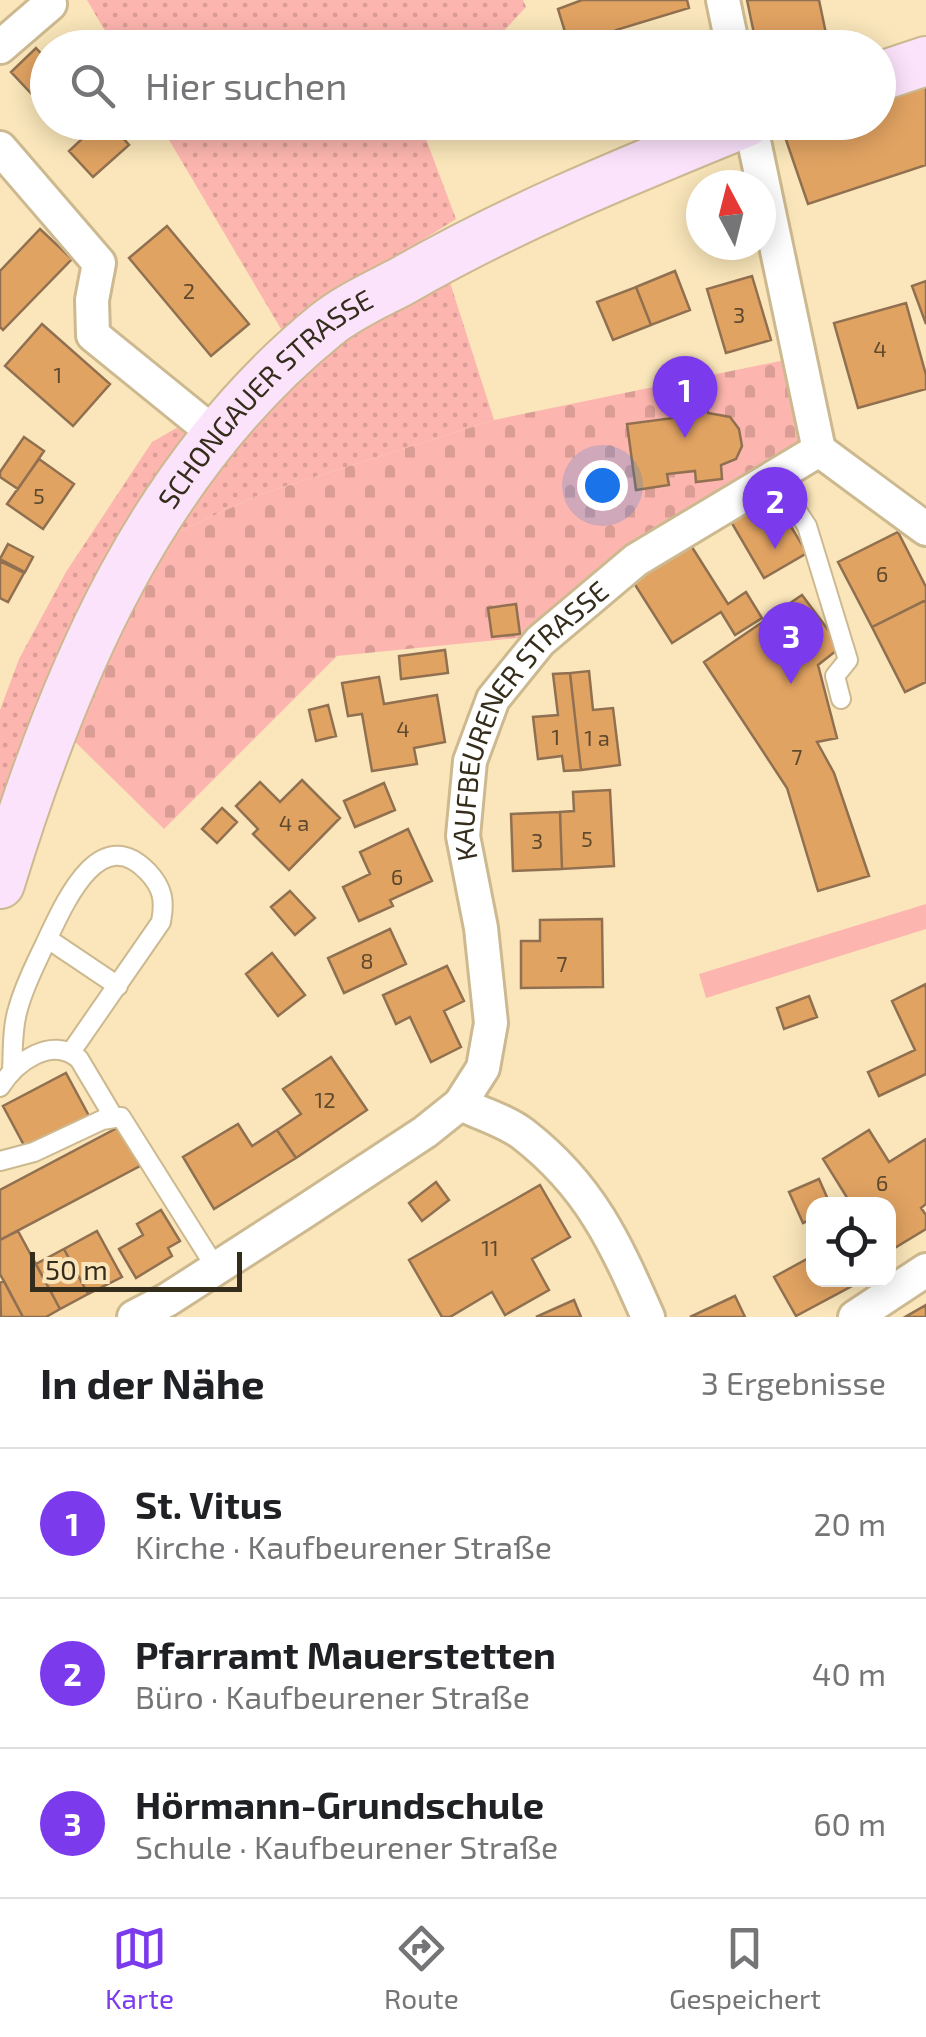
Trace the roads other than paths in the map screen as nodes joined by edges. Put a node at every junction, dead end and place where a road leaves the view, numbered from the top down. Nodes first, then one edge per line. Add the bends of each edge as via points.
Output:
1 (723, 0) edge
2 (50, 4) dead end
3 (729, 30) edge
4 (0, 47) edge
5 (926, 61) edge
6 (896, 71) edge
7 (704, 140) edge
8 (752, 140) edge
9 (0, 148) edge
10 (216, 434) junction
11 (818, 450) junction
12 (774, 476) junction
13 (926, 529) edge
14 (841, 700) dead end
15 (0, 884) edge
16 (48, 939) junction
17 (118, 986) junction
18 (72, 1052) junction
19 (12, 1071) junction
20 (0, 1087) edge
21 (460, 1104) junction
22 (113, 1116) junction
23 (0, 1161) edge
24 (216, 1268) junction
25 (926, 1270) edge
26 (134, 1317) edge
27 (648, 1317) edge
28 (855, 1317) edge

1 - 3 street
2 - 4 street
5 - 6 main road
7 - 10 main road, SCHONGAUER STRASSE via 571,194 328,323
8 - 11 street
9 - 10 street via 99,263 93,336
10 - 15 main road, SCHONGAUER STRASSE via 143,536 108,605 43,756
11 - 12 street, KAUFBEURENER STRASSE
11 - 13 street
12 - 14 lane via 807,526 823,570 848,660 835,676
12 - 21 street, KAUFBEURENER STRASSE via 636,560 540,641 493,699 470,761 462,836 491,1024 483,1068
16 - 17 lane
16 - 17 lane via 69,893 92,867 107,858 129,858 154,878 164,906 152,938
16 - 19 lane via 16,1012
17 - 18 lane
18 - 19 lane via 46,1051
18 - 22 lane
19 - 20 lane
21 - 24 street, KAUFBEURENER STRASSE
21 - 27 street via 521,1132 582,1191 613,1237
22 - 23 lane
22 - 24 lane via 126,1120
24 - 26 street, KAUFBEURENER STRASSE
25 - 28 street

